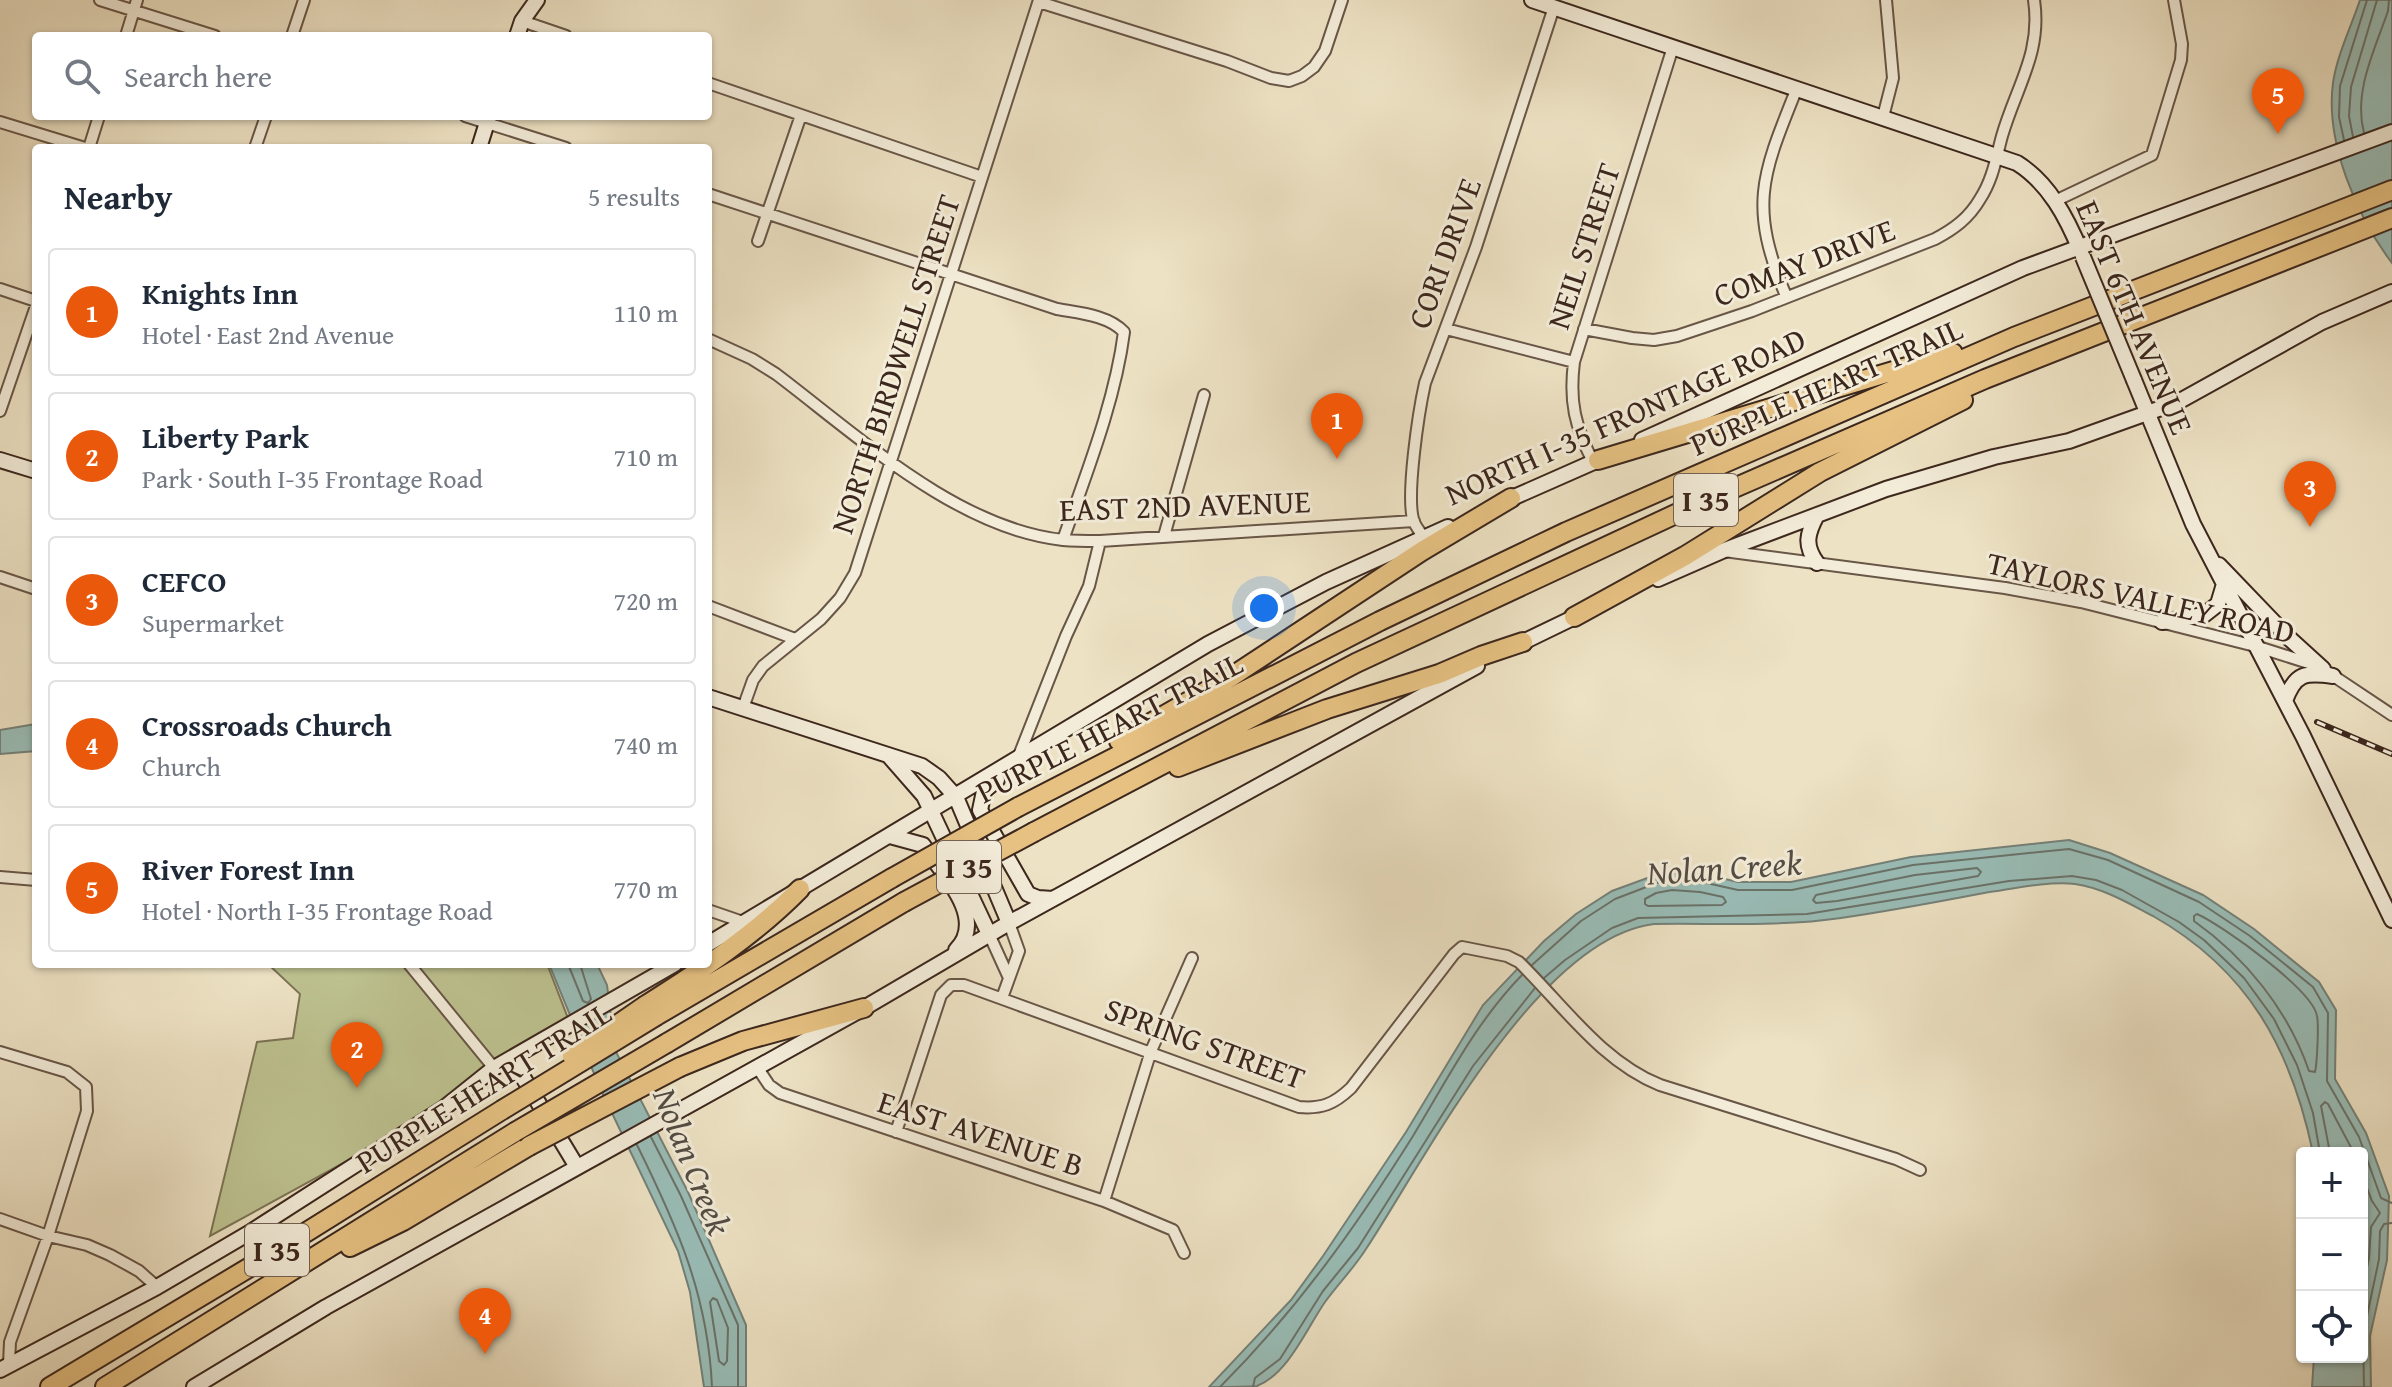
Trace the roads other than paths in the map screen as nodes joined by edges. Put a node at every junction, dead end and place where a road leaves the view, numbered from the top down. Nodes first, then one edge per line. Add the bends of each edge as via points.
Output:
1 (100, 0) edge
2 (304, 0) edge
3 (537, 0) edge
4 (1342, 0) edge
5 (1532, 0) edge
6 (1886, 0) edge
7 (2034, 0) edge
8 (2174, 0) edge
9 (1039, 1) edge
10 (136, 5) edge
11 (1554, 7) junction
12 (520, 29) edge
13 (127, 32) edge
14 (205, 32) edge
15 (293, 32) edge
16 (1673, 47) junction
17 (712, 84) edge
18 (1797, 88) junction
19 (801, 115) junction
20 (1883, 117) junction
21 (98, 120) edge
22 (265, 120) edge
23 (488, 120) edge
24 (491, 120) edge
25 (0, 122) edge
26 (2392, 132) edge
27 (74, 144) edge
28 (88, 144) edge
29 (256, 144) edge
30 (480, 144) edge
31 (555, 144) edge
32 (1999, 155) junction
33 (982, 177) junction
34 (2392, 190) edge
35 (712, 195) edge
36 (2055, 201) junction
37 (767, 213) junction
38 (2392, 218) edge
39 (758, 241) dead end
40 (2081, 252) junction
41 (950, 275) junction
42 (0, 289) edge
43 (2388, 293) edge
44 (1786, 296) junction
45 (32, 301) edge
46 (32, 315) edge
47 (1446, 329) junction
48 (1584, 329) junction
49 (2014, 337) junction
50 (712, 341) edge
51 (2057, 351) junction
52 (1574, 362) junction
53 (1204, 395) dead end
54 (0, 411) edge
55 (2146, 414) junction
56 (0, 460) edge
57 (891, 461) junction
58 (1596, 461) junction
59 (32, 470) edge
60 (1511, 498) junction
61 (1817, 515) junction
62 (1414, 521) junction
63 (1164, 536) junction
64 (1424, 538) junction
65 (1063, 540) junction
66 (1100, 541) junction
67 (1722, 551) junction
68 (2208, 553) junction
69 (1817, 563) junction
70 (0, 577) edge
71 (2224, 584) junction
72 (32, 588) edge
73 (712, 608) edge
74 (1574, 617) junction
75 (2162, 622) junction
76 (795, 639) junction
77 (1523, 642) junction
78 (2255, 646) junction
79 (2328, 672) junction
80 (712, 698) edge
81 (2285, 701) junction
82 (743, 708) junction
83 (2392, 715) edge
84 (888, 756) junction
85 (1017, 760) junction
86 (1058, 785) junction
87 (956, 797) junction
88 (1087, 804) junction
89 (933, 811) junction
90 (890, 836) junction
91 (2, 877) edge
92 (32, 880) edge
93 (800, 889) junction
94 (0, 891) edge
95 (1055, 899) junction
96 (712, 911) edge
97 (2392, 920) edge
98 (743, 922) junction
99 (1009, 923) junction
100 (989, 934) junction
101 (712, 941) edge
102 (1192, 958) dead end
103 (712, 963) edge
104 (412, 968) edge
105 (669, 968) edge
106 (705, 968) edge
107 (930, 970) junction
108 (1009, 978) junction
109 (1002, 998) junction
110 (864, 1008) junction
111 (651, 1011) junction
112 (1151, 1051) junction
113 (0, 1052) edge
114 (512, 1059) junction
115 (757, 1067) junction
116 (494, 1068) junction
117 (896, 1132) junction
118 (577, 1167) junction
119 (1920, 1170) dead end
120 (1104, 1201) junction
121 (0, 1219) edge
122 (48, 1236) junction
123 (1184, 1253) dead end
124 (157, 1287) junction
125 (227, 1312) junction
126 (4, 1367) edge
127 (50, 1387) edge
128 (105, 1387) edge
129 (194, 1387) edge

1 - 10 street
2 - 15 street
3 - 12 main road
4 - 9 street via 1325,51 1314,67 1289,81
5 - 11 main road, EAST 6TH AVENUE
6 - 20 street via 1893,78
7 - 32 street, COMAY DRIVE via 2033,50
8 - 36 street via 2181,60 2152,155
9 - 33 street, NORTH BIRDWELL STREET
10 - 13 street
10 - 14 street
11 - 16 main road, EAST 6TH AVENUE
11 - 47 street, CORI DRIVE
16 - 18 main road, EAST 6TH AVENUE
16 - 48 street, NEIL STREET
17 - 19 street
18 - 20 main road, EAST 6TH AVENUE
18 - 44 street via 1762,197 1764,229
19 - 33 street
19 - 37 street
20 - 32 main road, EAST 6TH AVENUE
21 - 28 street
22 - 29 street
23 - 30 main road
24 - 31 street
25 - 27 street
26 - 40 main road, NORTH I-35 FRONTAGE ROAD
32 - 36 main road, EAST 6TH AVENUE via 2028,170
32 - 44 street, COMAY DRIVE via 1980,200 1955,228
33 - 41 street, NORTH BIRDWELL STREET
34 - 49 highway, PURPLE HEART TRAIL / I 35
35 - 37 street
36 - 40 main road, EAST 6TH AVENUE
37 - 39 street
37 - 41 street
38 - 51 highway, PURPLE HEART TRAIL / I 35
40 - 55 main road, EAST 6TH AVENUE, bridge
40 - 58 main road, NORTH I-35 FRONTAGE ROAD via 2023,268
41 - 57 street, NORTH BIRDWELL STREET
41 - 65 street via 1087,314 1124,332 1094,450
42 - 45 street
43 - 55 main road via 2322,322 2202,391
44 - 48 street, COMAY DRIVE via 1708,327 1654,340
46 - 54 street
47 - 52 street
47 - 62 street, CORI DRIVE via 1420,403 1411,501
48 - 52 street, NEIL STREET
49 - 58 highway
49 - 86 highway, PURPLE HEART TRAIL / I 35 via 1566,532
50 - 57 street, EAST 2ND AVENUE via 776,374
51 - 74 highway via 1820,472
51 - 88 highway, PURPLE HEART TRAIL / I 35 via 1589,553 1356,663
52 - 58 street, NEIL STREET via 1571,393 1578,431
53 - 63 street
55 - 61 main road via 2069,441 1925,477
55 - 68 main road, EAST 6TH AVENUE
56 - 59 main road
57 - 65 street, EAST 2ND AVENUE via 978,516
57 - 76 street, NORTH BIRDWELL STREET via 855,573 821,619
58 - 60 main road, NORTH I-35 FRONTAGE ROAD
60 - 64 main road, NORTH I-35 FRONTAGE ROAD
60 - 86 highway via 1255,663 1119,740
61 - 67 main road
61 - 69 main road via 1806,543
62 - 63 street, EAST 2ND AVENUE
62 - 64 street
63 - 66 street, EAST 2ND AVENUE
64 - 85 main road, NORTH I-35 FRONTAGE ROAD via 1208,644
65 - 66 street, EAST 2ND AVENUE
66 - 85 street via 1089,586
67 - 69 street, TAYLORS VALLEY ROAD
67 - 74 main road
68 - 71 main road, EAST 6TH AVENUE
68 - 79 main road
69 - 75 street, TAYLORS VALLEY ROAD via 2005,588
70 - 72 street
71 - 75 main road via 2218,604 2204,615
71 - 78 main road, EAST 6TH AVENUE
73 - 76 street
74 - 77 main road
75 - 78 street, TAYLORS VALLEY ROAD
76 - 82 street, NORTH BIRDWELL STREET via 763,666
77 - 88 highway via 1315,713
77 - 95 main road
78 - 79 street, TAYLORS VALLEY ROAD
78 - 81 main road, EAST 6TH AVENUE
79 - 81 main road via 2303,675 2289,688
79 - 83 street, TAYLORS VALLEY ROAD
80 - 82 main road
81 - 97 main road, EAST 6TH AVENUE
82 - 84 main road
84 - 87 main road via 922,766
84 - 89 main road
85 - 87 main road, NORTH I-35 FRONTAGE ROAD
85 - 95 main road via 984,791 980,810 1028,894
86 - 111 highway, PURPLE HEART TRAIL / I 35, bridge
87 - 89 main road, NORTH I-35 FRONTAGE ROAD
87 - 99 main road
88 - 125 highway, PURPLE HEART TRAIL / I 35, bridge via 904,902 515,1132
89 - 90 main road, NORTH I-35 FRONTAGE ROAD
89 - 100 main road
90 - 93 main road, NORTH I-35 FRONTAGE ROAD
90 - 107 main road via 923,845 965,909 967,937
91 - 92 street
91 - 94 street
93 - 98 main road, NORTH I-35 FRONTAGE ROAD
93 - 103 highway
95 - 99 main road
96 - 98 street
98 - 101 main road, NORTH I-35 FRONTAGE ROAD
99 - 100 main road
99 - 108 street via 1019,951
100 - 107 main road
100 - 108 street
102 - 112 street
104 - 116 street
105 - 114 main road
106 - 111 highway
107 - 110 main road
108 - 109 street
109 - 112 street, SPRING STREET
109 - 117 street, SPRING STREET via 957,984 946,987
110 - 115 main road
110 - 125 highway, bridge via 743,1041 680,1067
111 - 127 highway, PURPLE HEART TRAIL / I 35, bridge via 588,1043 506,1107
112 - 119 street, SPRING STREET via 1299,1107 1336,1102 1462,947 1519,962 1635,1075
112 - 120 street
113 - 122 street via 67,1072 86,1087 87,1111
114 - 116 main road
114 - 118 main road
115 - 117 street, EAST AVENUE B via 780,1093
115 - 118 main road
116 - 124 main road via 444,1108 344,1173
117 - 120 street, EAST AVENUE B
118 - 129 main road
120 - 123 street, EAST AVENUE B via 1173,1230
121 - 122 street
122 - 124 street via 126,1262
122 - 126 street
124 - 126 main road
125 - 128 highway, PURPLE HEART TRAIL / I 35

